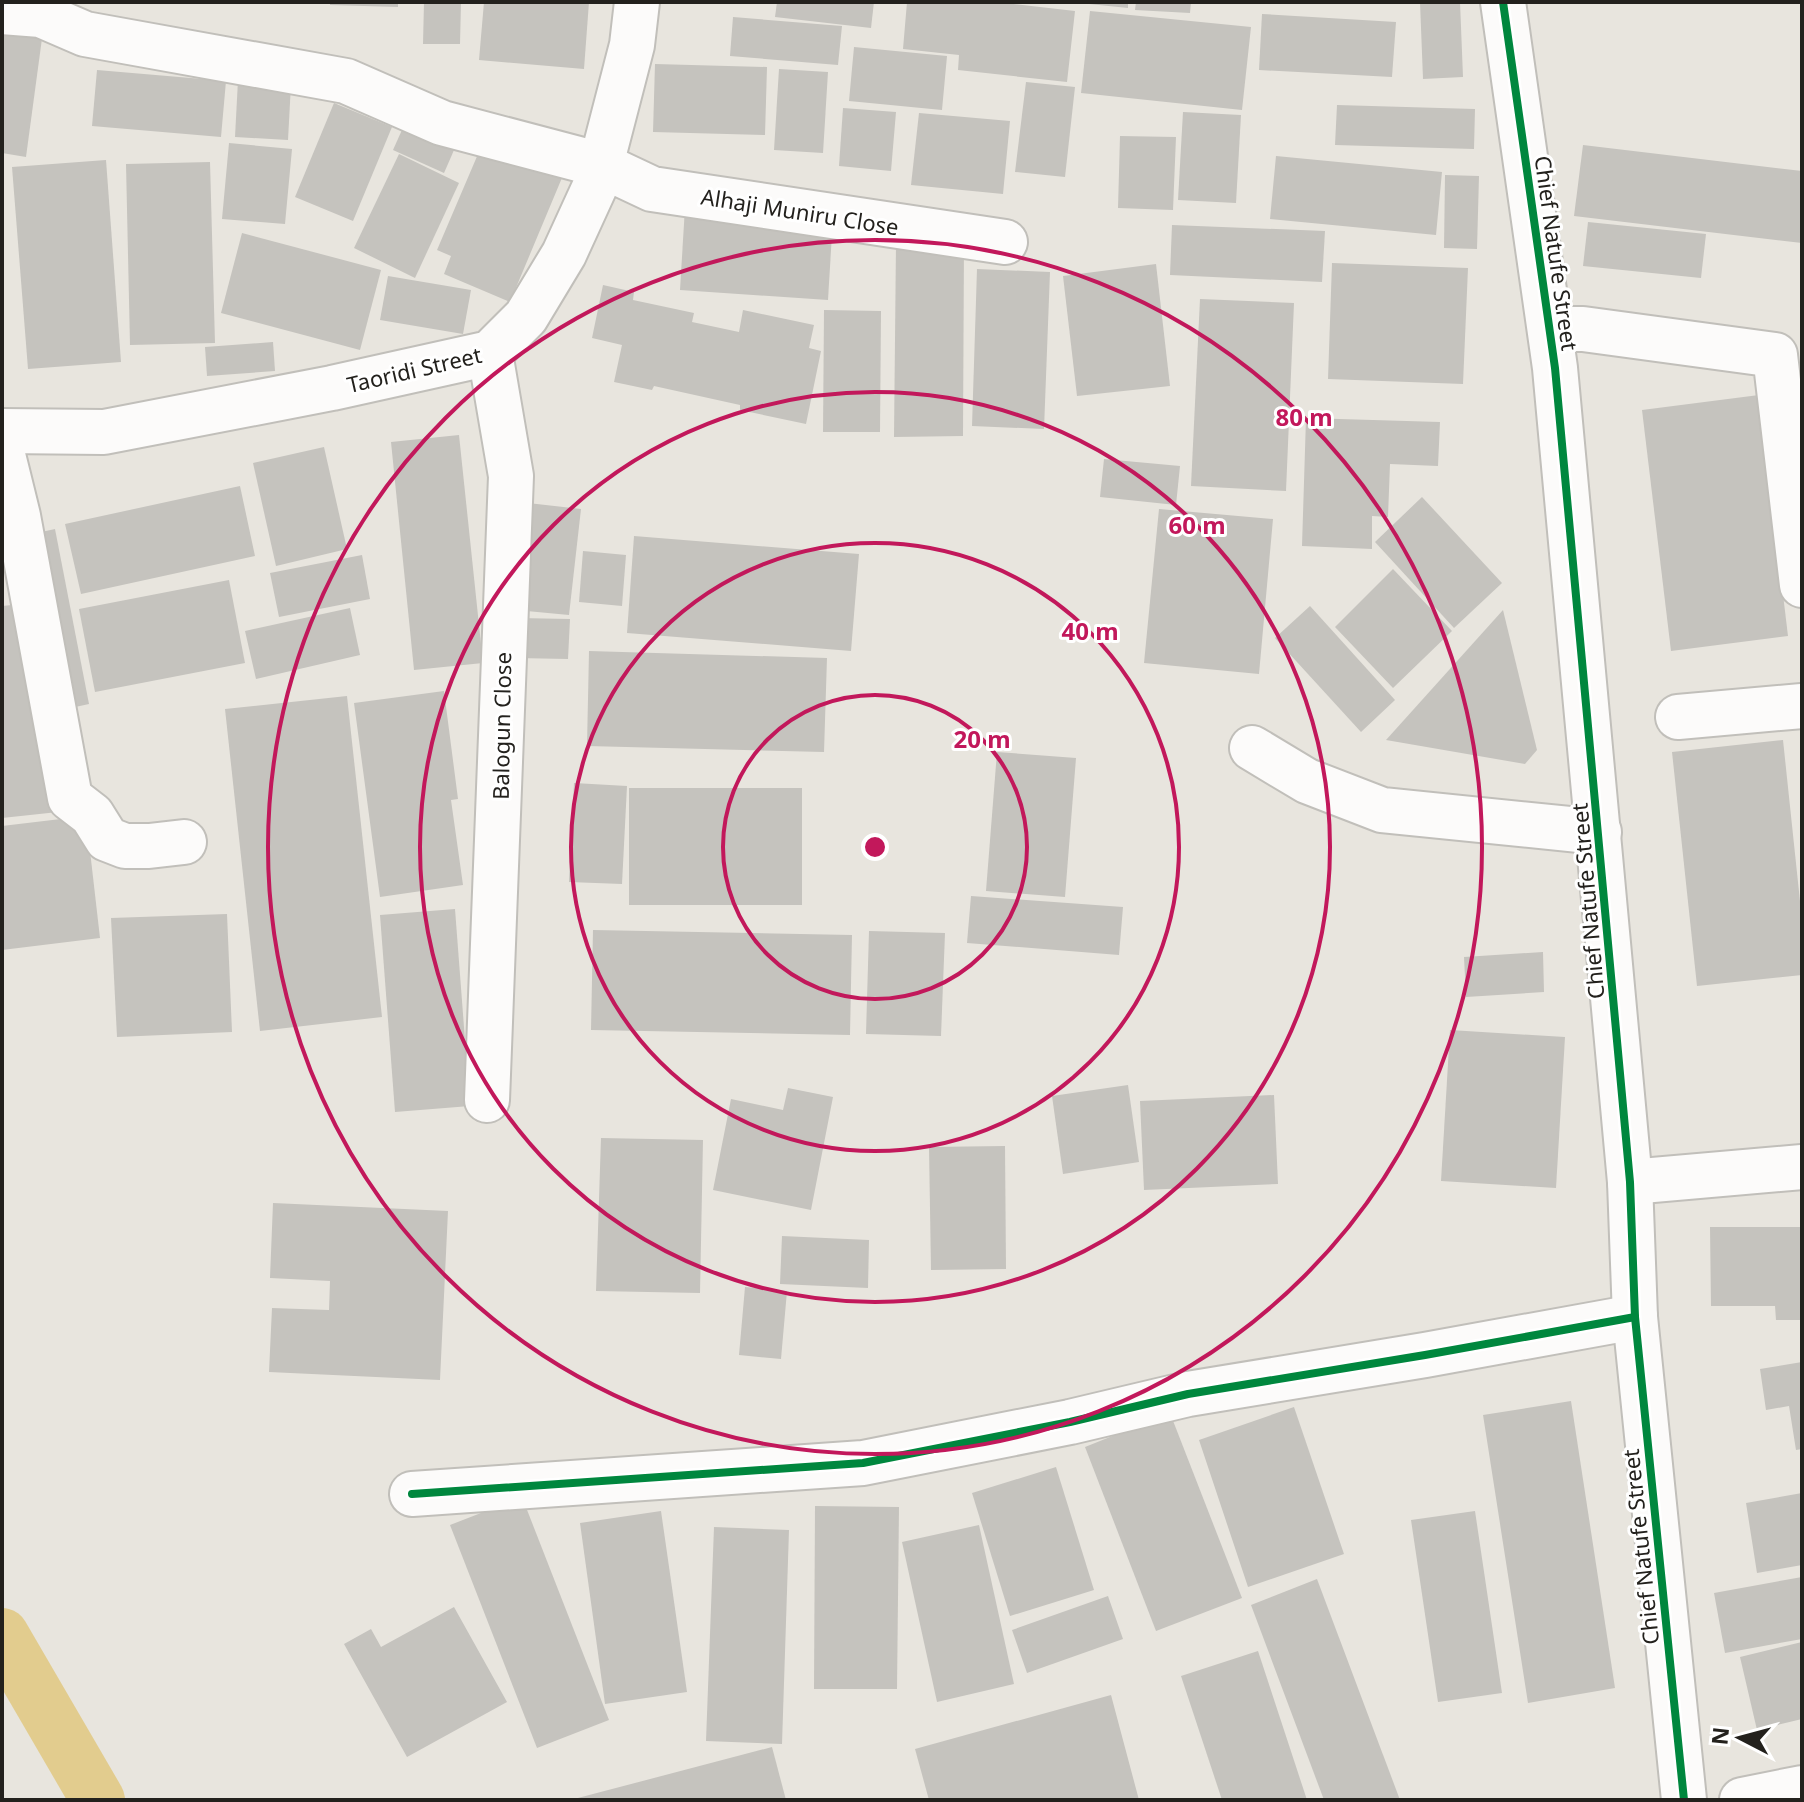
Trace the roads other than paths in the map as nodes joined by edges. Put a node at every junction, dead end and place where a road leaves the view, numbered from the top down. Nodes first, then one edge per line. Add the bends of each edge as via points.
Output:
1 (637, 2) edge
2 (1503, 2) edge
3 (2, 12) edge
4 (601, 165) junction
5 (1005, 242) dead end
6 (1551, 329) junction
7 (490, 353) junction
8 (1788, 356) edge
9 (2, 431) edge
10 (2, 451) edge
11 (1802, 585) edge
12 (1802, 706) edge
13 (1678, 717) dead end
14 (1252, 748) dead end
15 (1599, 832) junction
16 (184, 842) dead end
17 (487, 1100) dead end
18 (1802, 1167) edge
19 (1630, 1182) junction
20 (1635, 1317) junction
21 (412, 1494) dead end
22 (1802, 1788) edge
23 (1684, 1800) edge
24 (1742, 1800) edge

1 - 4 street, Taoridi Street via 632,45
2 - 6 street, Chief Natufe Street
3 - 4 street, Alhaji Muniru Close via 41,15 85,34 346,81 442,123
4 - 5 street, Alhaji Muniru Close via 652,189
4 - 7 street, Taoridi Street via 564,254 526,317
6 - 8 street
6 - 15 street, Chief Natufe Street
7 - 9 street, Taoridi Street via 104,432
7 - 17 street, Balogun Close via 511,476
8 - 11 street
10 - 16 street via 70,798 92,815 107,839 125,846
12 - 13 street
14 - 15 street via 1307,781 1382,810
15 - 19 street, Chief Natufe Street
18 - 19 street
19 - 20 street, Chief Natufe Street
20 - 21 street via 1188,1394 863,1463
20 - 23 street, Chief Natufe Street
22 - 24 street

